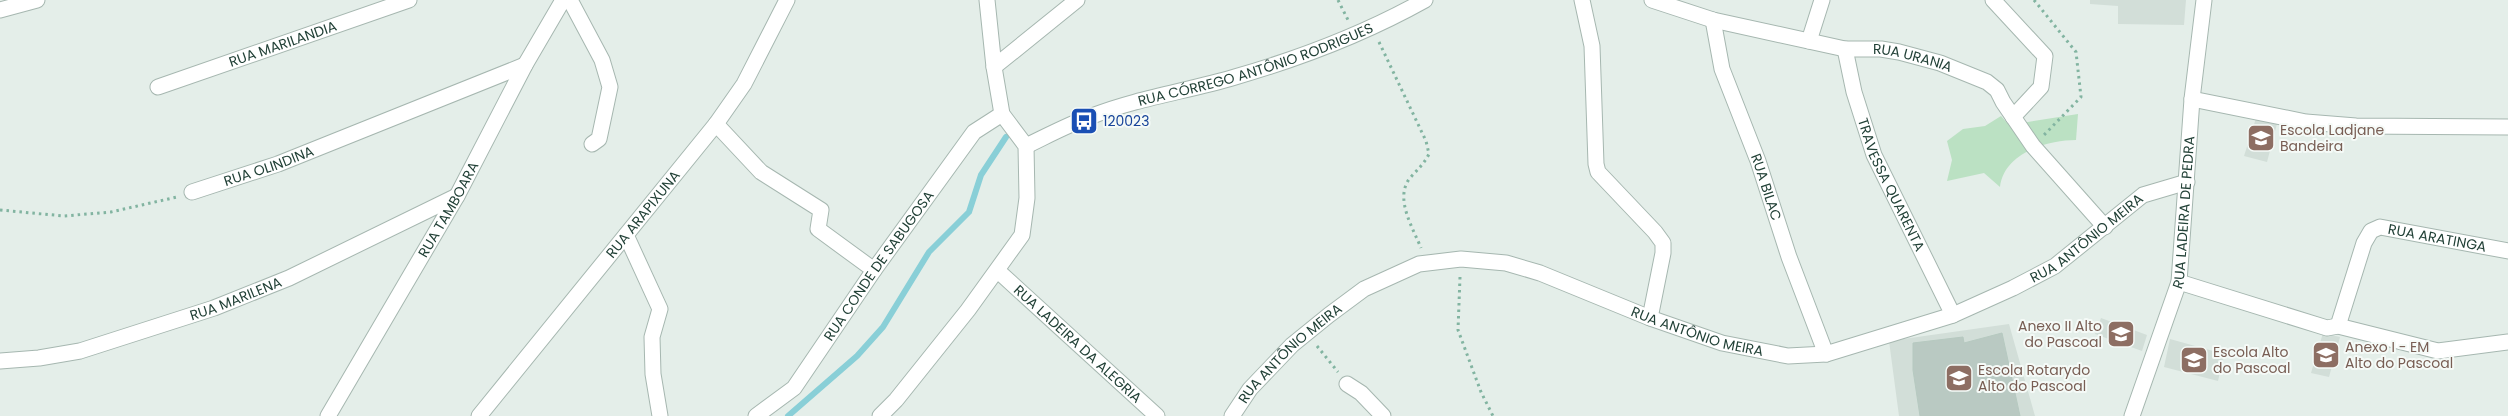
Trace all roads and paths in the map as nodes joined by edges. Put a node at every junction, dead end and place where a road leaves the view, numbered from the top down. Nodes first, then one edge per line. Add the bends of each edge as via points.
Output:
1 (37, 0) edge
2 (409, 0) edge
3 (563, 0) edge
4 (570, 0) edge
5 (787, 0) edge
6 (987, 0) edge
7 (1077, 0) edge
8 (1425, 0) edge
9 (1582, 0) edge
10 (1652, 0) edge
11 (1822, 0) edge
12 (1993, 0) edge
13 (2204, 0) edge
14 (0, 10) edge
15 (1712, 20) junction
16 (1372, 26) junction
17 (1809, 41) junction
18 (1845, 49) junction
19 (525, 65) junction
20 (994, 67) junction
21 (158, 87) dead end
22 (2192, 99) junction
23 (1002, 114) junction
24 (2013, 118) junction
25 (716, 124) junction
26 (2508, 127) edge
27 (592, 144) dead end
28 (1026, 146) junction
29 (2187, 182) junction
30 (192, 192) joint
31 (457, 196) junction
32 (0, 210) edge
33 (2105, 227) junction
34 (626, 235) junction
35 (2508, 251) edge
36 (1461, 259) junction
37 (1426, 263) junction
38 (874, 270) junction
39 (998, 271) junction
40 (2179, 282) junction
41 (1953, 315) junction
42 (1650, 318) junction
43 (2340, 323) junction
44 (1307, 334) junction
45 (2508, 342) edge
46 (1826, 354) junction
47 (0, 361) edge
48 (1347, 384) joint
49 (328, 416) edge
50 (479, 416) edge
51 (660, 416) edge
52 (756, 416) edge
53 (880, 416) edge
54 (1157, 416) edge
55 (1232, 416) edge
56 (1383, 416) edge
57 (1493, 416) edge
58 (2132, 416) edge

1 - 14 street
2 - 21 street, RUA MARILANDIA
3 - 19 street, RUA TAMBOARA
4 - 27 street via 602,60 610,87 599,139
5 - 25 street, RUA ARAPIXUNA via 744,84
6 - 20 street
7 - 20 street
8 - 16 street, RUA CÓRREGO ANTÔNIO RODRIGUES
9 - 42 street via 1592,46 1598,172 1656,232 1662,243 1663,253
10 - 15 street, RUA URANIA
11 - 17 street
12 - 24 street via 2045,56 2041,87
13 - 22 street, RUA LADEIRA DE PEDRA
15 - 17 street, RUA URANIA
15 - 46 street, RUA BILAC via 1722,70 1758,161 1789,257
16 - 28 street, RUA CÓRREGO ANTÔNIO RODRIGUES via 1322,48 1234,78 1092,116
16 - 37 path via 1426,141 1429,154 1410,179 1403,199
17 - 18 street, RUA URANIA
18 - 24 street, RUA URANIA via 1899,52 1973,75 1997,90
18 - 41 street, TRAVESSA QUARENTA via 1854,92 1874,155
19 - 30 street, RUA OLINDINA via 278,164
19 - 31 street, RUA TAMBOARA
20 - 23 street
22 - 26 street via 2306,122 2356,126
22 - 29 street, RUA LADEIRA DE PEDRA
23 - 28 street
23 - 38 street, RUA CONDE DE SABUGOSA via 974,132
24 - 33 street, RUA URANIA via 2033,146
25 - 34 street, RUA ARAPIXUNA
25 - 38 street via 761,172 821,210 818,229
28 - 39 street via 1027,198 1022,236
29 - 33 street, RUA ANTÔNIO MEIRA via 2143,195
29 - 40 street, RUA LADEIRA DE PEDRA
30 - 32 path via 111,212 64,216
31 - 47 street, RUA MARILENA via 298,274 214,308 80,351
31 - 49 street, RUA TAMBOARA
33 - 41 street, RUA ANTÔNIO MEIRA via 2055,266
34 - 50 street, RUA ARAPIXUNA
34 - 51 street via 660,309 652,337 653,374
35 - 43 street, RUA ARATINGA via 2380,227 2371,231 2364,243
36 - 37 street, RUA ANTÔNIO MEIRA
36 - 42 street, RUA ANTÔNIO MEIRA via 1506,264 1540,273
36 - 57 path via 1458,330
37 - 44 street, RUA ANTÔNIO MEIRA via 1364,289
38 - 52 street, RUA CONDE DE SABUGOSA via 794,388
39 - 53 street
39 - 54 street, RUA LADEIRA DA ALEGRIA
40 - 43 street via 2327,328
40 - 58 street, RUA LADEIRA DE PEDRA
41 - 46 street, RUA ANTÔNIO MEIRA
42 - 46 street, RUA ANTÔNIO MEIRA via 1722,343 1788,356
43 - 45 street via 2438,351
44 - 48 path
44 - 55 street, RUA ANTÔNIO MEIRA via 1250,389
48 - 56 street via 1362,393

